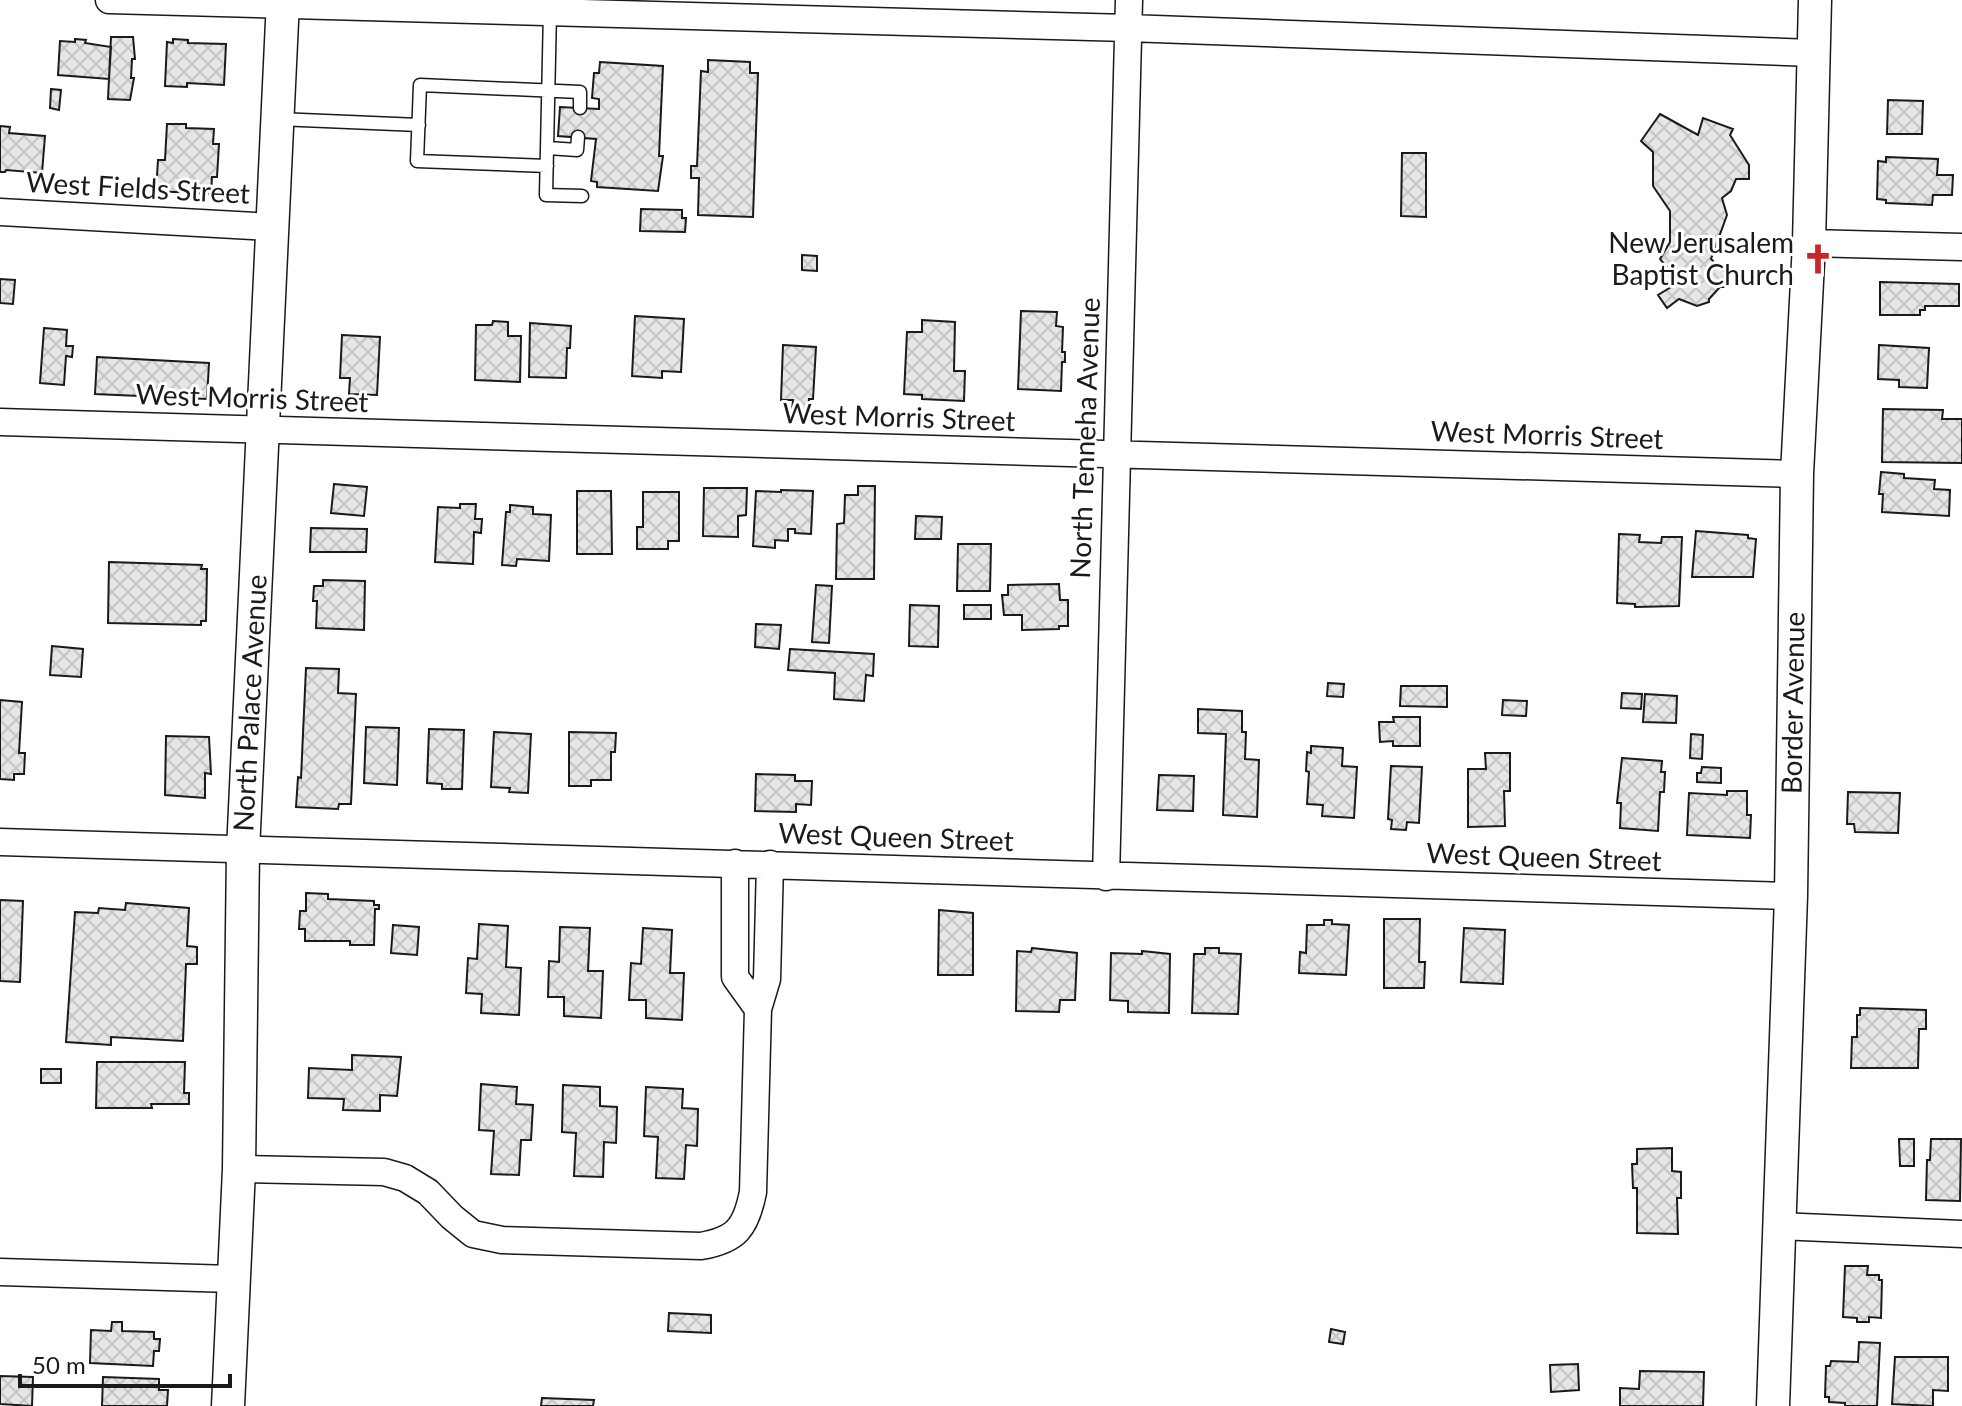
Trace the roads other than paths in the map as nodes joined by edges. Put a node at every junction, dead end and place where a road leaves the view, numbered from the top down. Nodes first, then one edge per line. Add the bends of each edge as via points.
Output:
1 (109, 0) edge
2 (1129, 0) edge
3 (1815, 0) edge
4 (283, 2) edge
5 (707, 8) edge
6 (550, 11) junction
7 (1128, 28) junction
8 (1813, 53) junction
9 (549, 90) junction
10 (580, 108) dead end
11 (278, 119) junction
12 (419, 125) junction
13 (578, 137) dead end
14 (548, 148) junction
15 (547, 166) junction
16 (582, 196) dead end
17 (0, 212) edge
18 (272, 227) junction
19 (1809, 243) junction
20 (1962, 247) edge
21 (0, 422) edge
22 (262, 430) junction
23 (1116, 455) junction
24 (1797, 474) junction
25 (0, 842) edge
26 (243, 851) junction
27 (735, 863) junction
28 (770, 864) junction
29 (1106, 877) junction
30 (1791, 896) junction
31 (758, 1009) junction
32 (239, 1169) junction
33 (1779, 1226) junction
34 (1962, 1234) edge
35 (0, 1272) edge
36 (232, 1279) junction
37 (228, 1406) edge
38 (1773, 1406) edge

1 - 4 street
2 - 7 street, North Tenneha Avenue
3 - 8 street, Border Avenue
4 - 6 street
4 - 11 street, North Palace Avenue
5 - 6 street
5 - 7 street
6 - 9 lane
7 - 8 street
7 - 23 street, North Tenneha Avenue
8 - 19 street, Border Avenue
9 - 10 lane via 580,92
9 - 12 lane via 420,85
9 - 14 lane
11 - 12 lane
11 - 18 street, North Palace Avenue
12 - 15 lane via 417,161
13 - 14 lane via 577,150
14 - 15 lane
15 - 16 lane via 546,195
17 - 18 street, West Fields Street
18 - 22 street, North Palace Avenue
19 - 20 street
19 - 24 street, Border Avenue
21 - 22 street, West Morris Street
22 - 23 street, West Morris Street
22 - 26 street, North Palace Avenue
23 - 24 street, West Morris Street
23 - 29 street, North Tenneha Avenue
24 - 30 street, Border Avenue
25 - 26 street, West Queen Street
26 - 27 street, West Queen Street
26 - 32 street, North Palace Avenue
27 - 28 street, West Queen Street
27 - 31 street via 735,977
28 - 29 street, West Queen Street
28 - 31 street via 767,979
29 - 30 street, West Queen Street
30 - 33 street, Border Avenue
31 - 32 street via 753,1192 738,1231 722,1242 701,1246 502,1240 473,1234 428,1192 384,1172
32 - 36 street, North Palace Avenue
33 - 34 street
33 - 38 street, Border Avenue
35 - 36 street
36 - 37 street, North Palace Avenue

